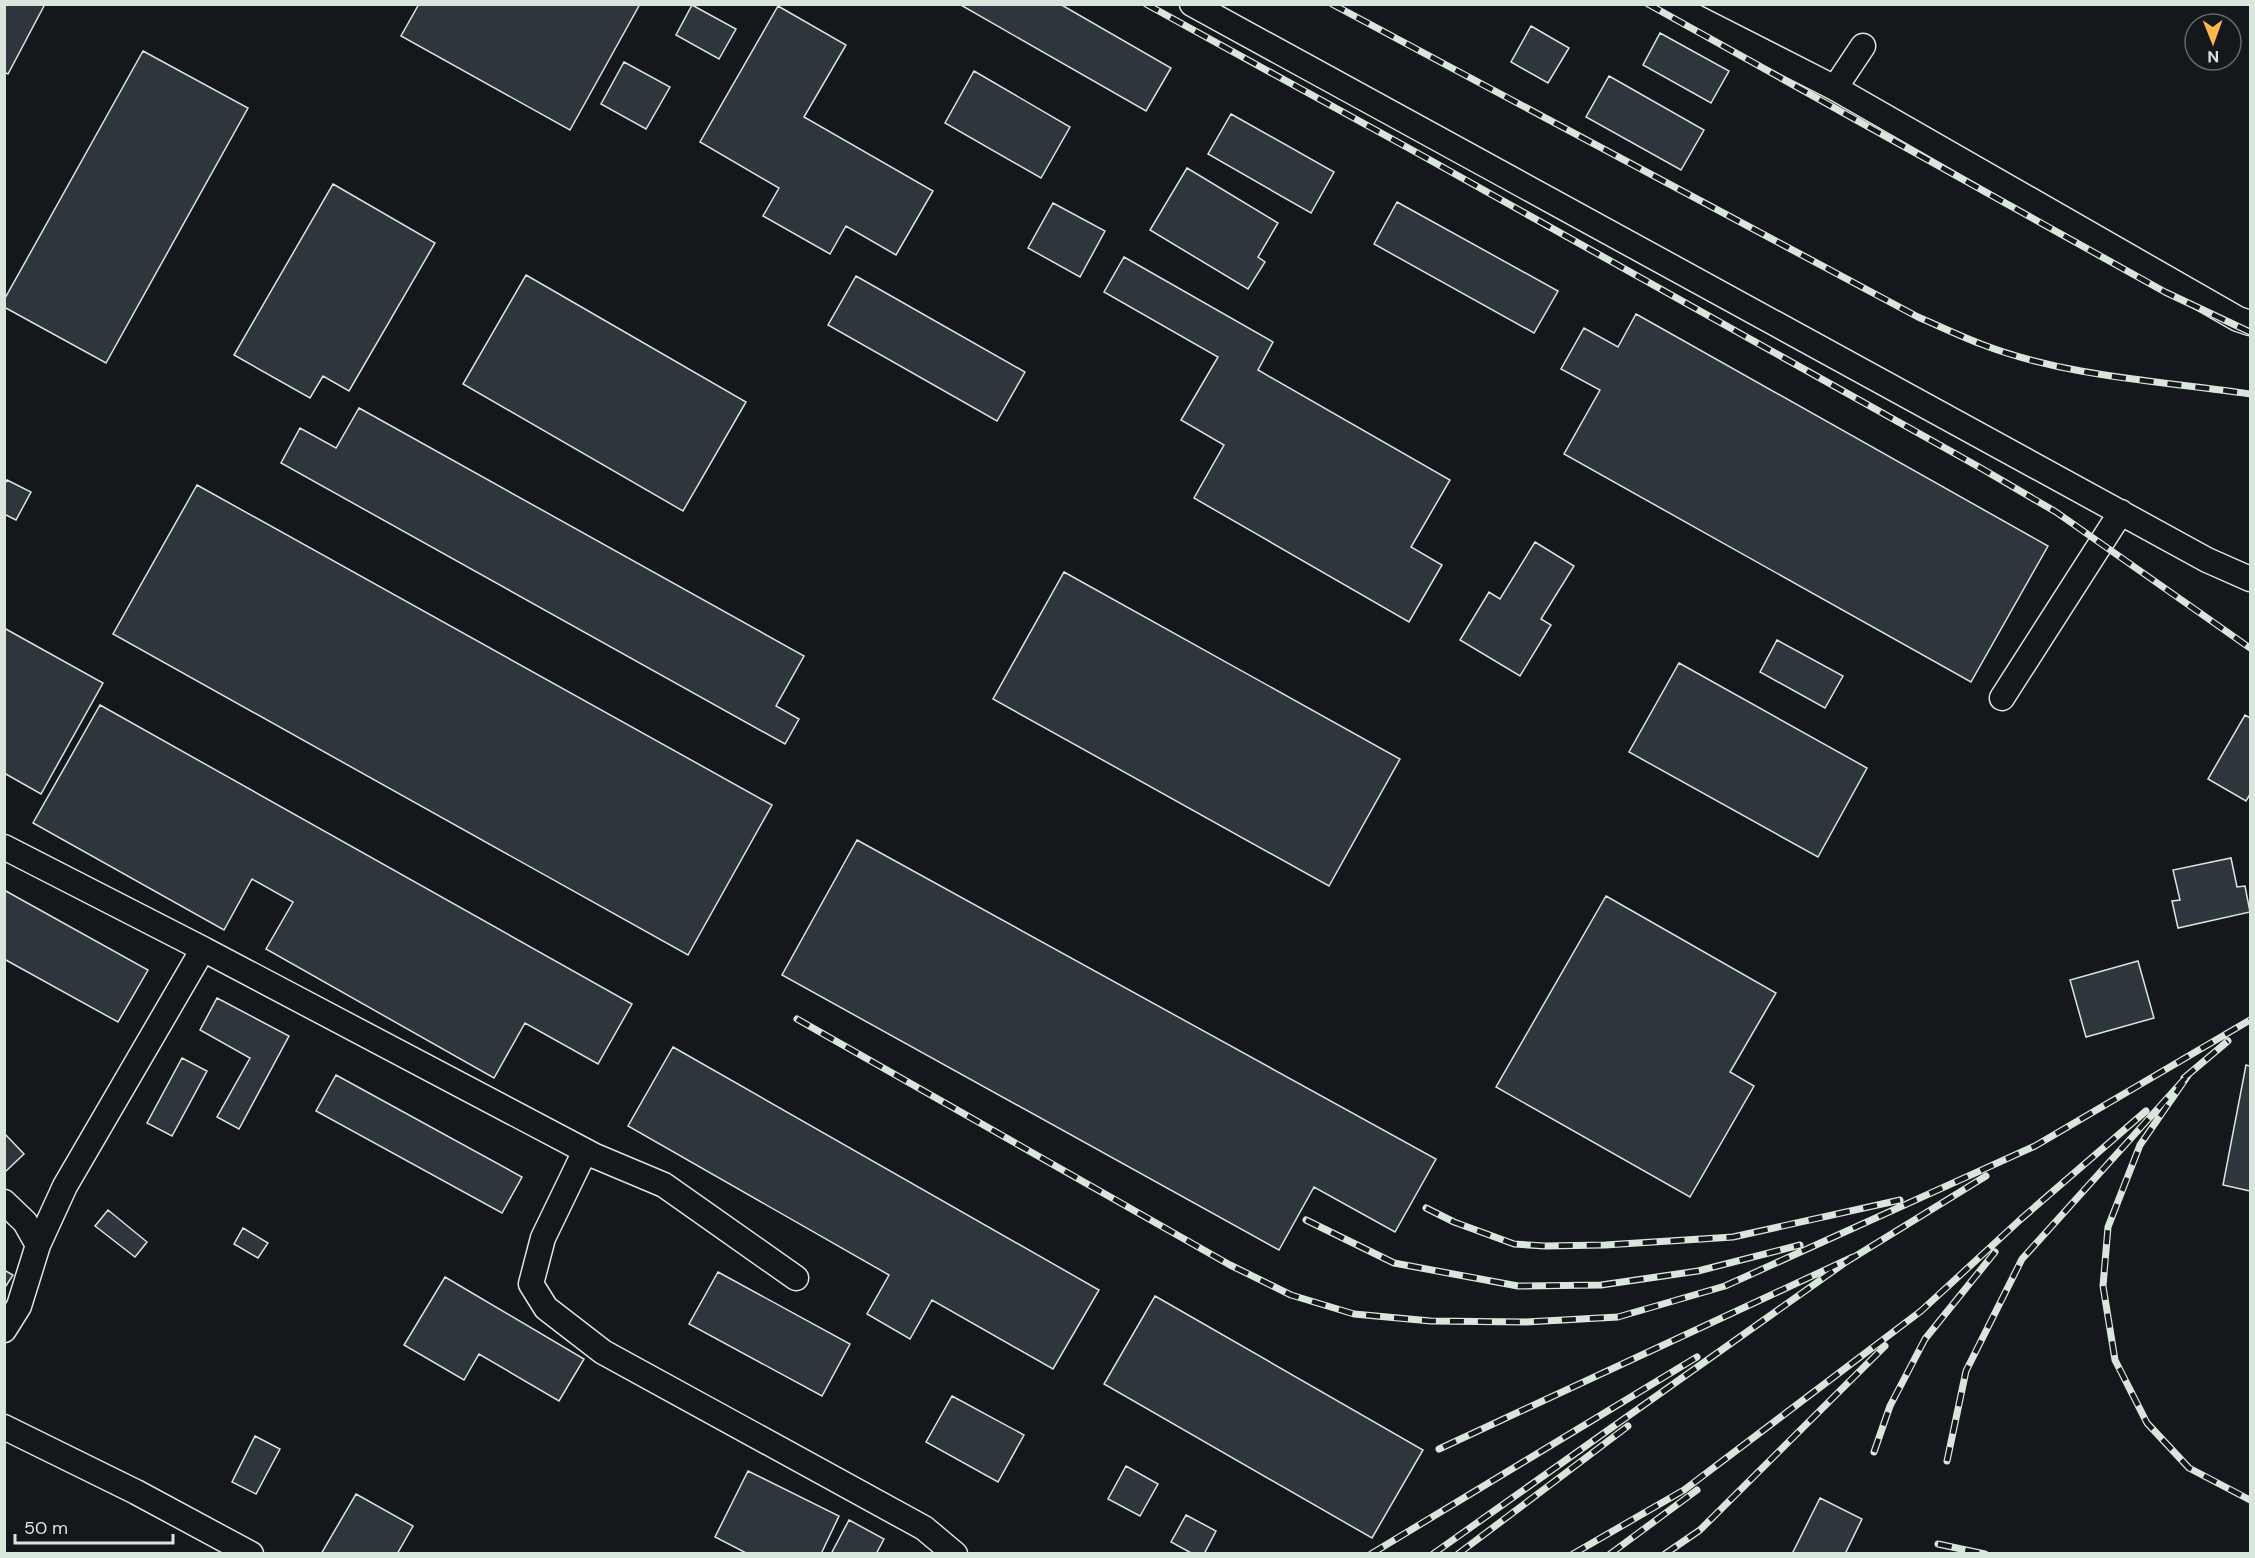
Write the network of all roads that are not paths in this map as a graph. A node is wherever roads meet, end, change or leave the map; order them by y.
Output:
1 (1191, 4) edge
2 (1670, 4) edge
3 (1863, 46) dead end
4 (1835, 88) junction
5 (2250, 323) edge
6 (2121, 512) junction
7 (2250, 579) edge
8 (2002, 698) dead end
9 (4, 847) edge
10 (203, 949) junction
11 (585, 1151) junction
12 (4, 1202) edge
13 (38, 1245) junction
14 (796, 1278) dead end
15 (4, 1330) edge
16 (4, 1427) edge
17 (251, 1554) edge
18 (955, 1554) edge

1 - 6 lane
2 - 4 lane
3 - 4 lane
4 - 5 lane
6 - 7 lane
6 - 8 lane
9 - 10 lane
10 - 11 lane
10 - 13 lane
11 - 14 lane
11 - 18 lane
12 - 13 lane
13 - 15 lane
16 - 17 lane

